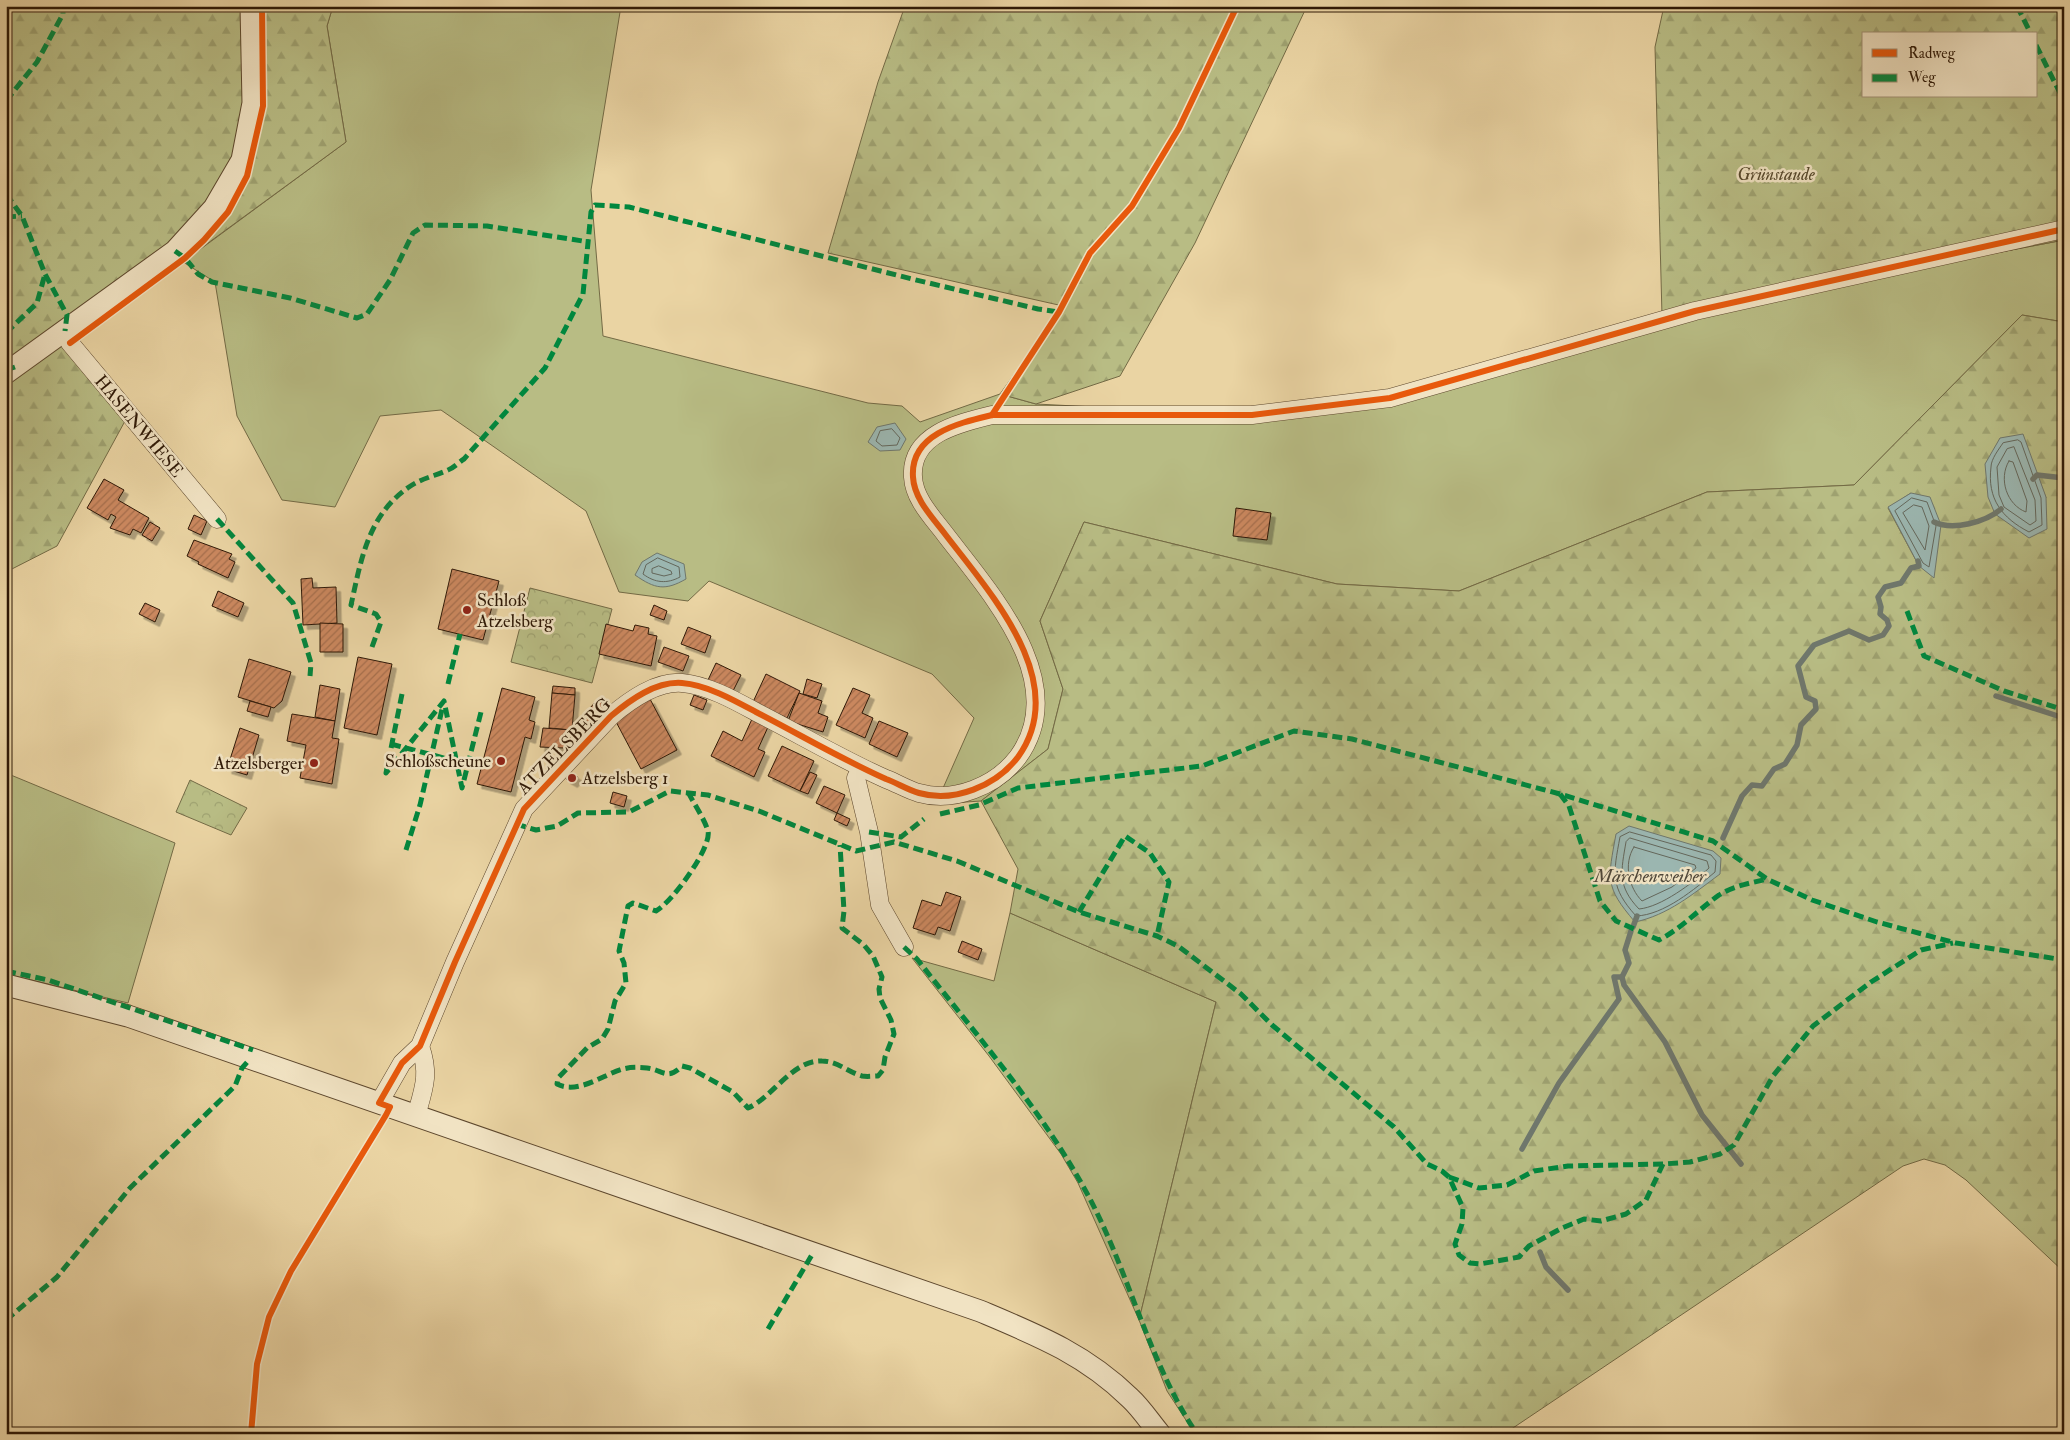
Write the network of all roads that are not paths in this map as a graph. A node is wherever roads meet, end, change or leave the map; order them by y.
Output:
1 (251, 6) edge
2 (2064, 229) edge
3 (65, 332) junction
4 (6, 373) edge
5 (217, 519) dead end
6 (861, 768) junction
7 (904, 947) dead end
8 (6, 985) edge
9 (420, 1046) junction
10 (379, 1103) junction
11 (416, 1116) junction
12 (1160, 1434) edge

1 - 3 street
2 - 6 street, ATZELSBERG
3 - 4 street
3 - 5 street, HASENWIESE
6 - 7 street
6 - 9 street, ATZELSBERG
8 - 10 street
9 - 10 street, ATZELSBERG
9 - 11 street
10 - 11 street
11 - 12 street

